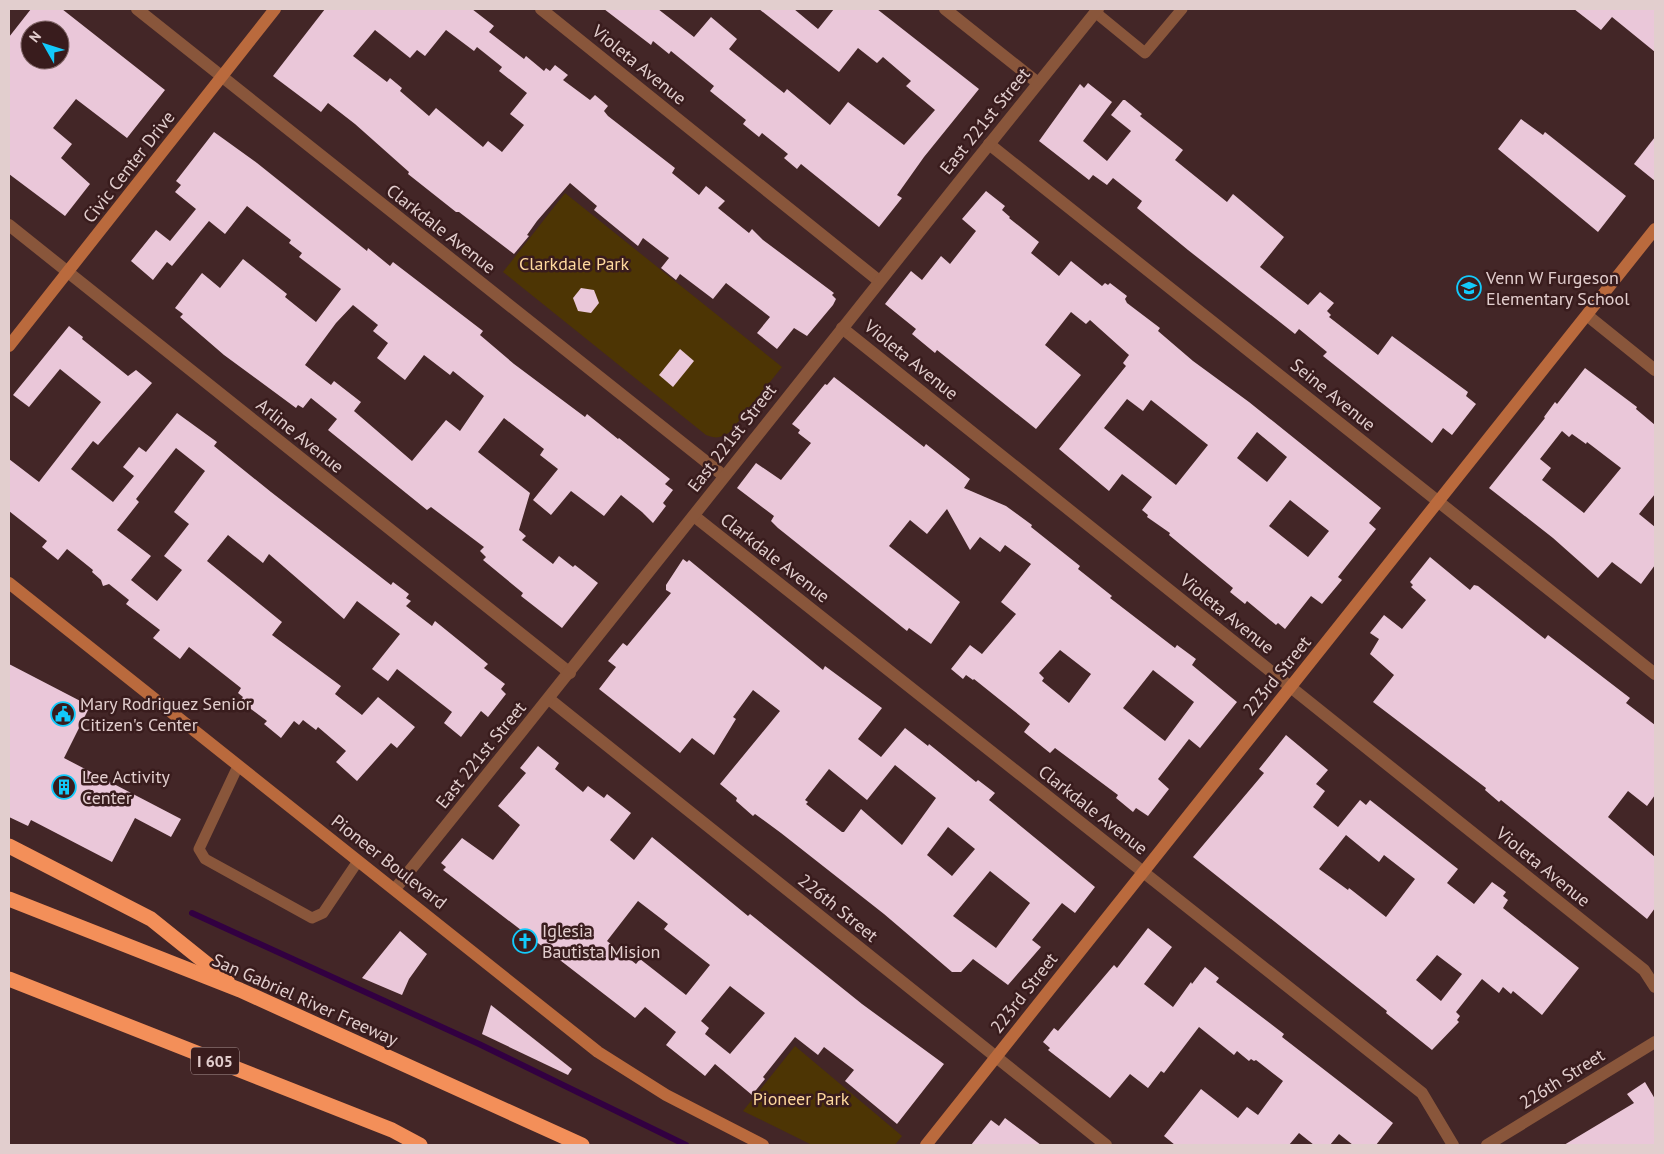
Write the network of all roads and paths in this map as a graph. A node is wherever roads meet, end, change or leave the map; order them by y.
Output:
1 (137, 9) edge
2 (275, 9) edge
3 (541, 9) edge
4 (945, 9) edge
5 (1182, 9) edge
6 (1096, 11) edge
7 (222, 78) junction
8 (1038, 83) junction
9 (989, 144) junction
10 (9, 226) edge
11 (1655, 228) edge
12 (67, 272) junction
13 (878, 280) junction
14 (1588, 316) junction
15 (842, 328) junction
16 (9, 346) edge
17 (1655, 370) edge
18 (724, 476) junction
19 (1439, 502) junction
20 (694, 516) junction
21 (9, 583) edge
22 (570, 673) junction
23 (1655, 674) edge
24 (1290, 687) junction
25 (549, 699) junction
26 (238, 766) junction
27 (9, 846) edge
28 (358, 861) junction
29 (1143, 872) junction
30 (395, 889) junction
31 (9, 899) edge
32 (9, 979) edge
33 (1655, 988) edge
34 (240, 990) junction
35 (1655, 1042) edge
36 (996, 1057) junction
37 (420, 1145) edge
38 (582, 1145) edge
39 (764, 1145) edge
40 (926, 1145) edge
41 (1106, 1145) edge
42 (1453, 1145) edge
43 (1487, 1145) edge

1 - 7 street, Clarkdale Avenue
2 - 7 street, Civic Center Drive
3 - 13 street, Violeta Avenue
4 - 8 street
5 - 6 lane
6 - 8 street, East 221st Street
7 - 12 street, Civic Center Drive
7 - 18 street, Clarkdale Avenue
8 - 9 street, East 221st Street
9 - 13 street, East 221st Street
9 - 19 street, Seine Avenue
10 - 12 street, Arline Avenue
11 - 14 street, 223rd Street
12 - 16 street, Civic Center Drive
12 - 22 street, Arline Avenue
13 - 15 street, East 221st Street
14 - 17 street
14 - 19 street, 223rd Street
15 - 18 street, East 221st Street
15 - 24 street, Violeta Avenue
18 - 20 street, East 221st Street
19 - 23 street, Seine Avenue
19 - 24 street, 223rd Street
20 - 22 street, East 221st Street
20 - 29 street, Clarkdale Avenue
21 - 26 street, Pioneer Boulevard
22 - 25 street, East 221st Street
24 - 29 street, 223rd Street
24 - 33 street, Violeta Avenue
25 - 30 street, East 221st Street
25 - 36 street, 226th Street
26 - 28 street, Pioneer Boulevard
26 - 28 lane
27 - 34 highway
28 - 30 street, Pioneer Boulevard
29 - 36 street, 223rd Street
29 - 42 street, Clarkdale Avenue
30 - 39 street, Pioneer Boulevard
31 - 34 highway, San Gabriel River Freeway
32 - 37 highway, I 605
34 - 38 highway, San Gabriel River Freeway
35 - 43 street, 226th Street
36 - 40 street, 223rd Street
36 - 41 street, 226th Street

